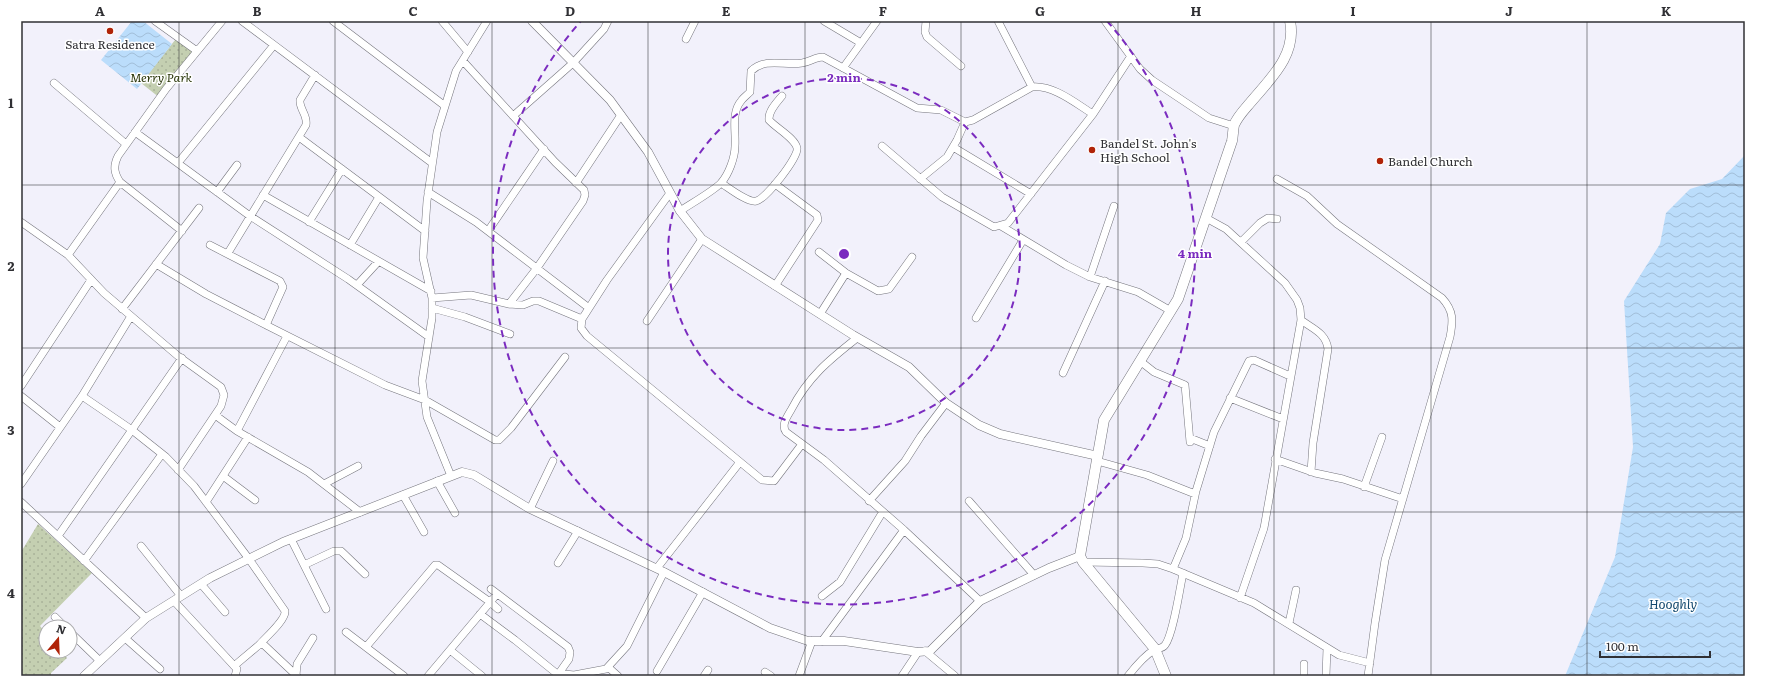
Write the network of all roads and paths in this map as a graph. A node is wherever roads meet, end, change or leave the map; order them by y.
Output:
1 (155, 21) edge
2 (222, 21) edge
3 (242, 21) edge
4 (333, 21) edge
5 (442, 21) edge
6 (487, 21) edge
7 (532, 21) edge
8 (608, 21) edge
9 (695, 21) edge
10 (824, 21) edge
11 (877, 21) edge
12 (926, 21) edge
13 (998, 21) edge
14 (1105, 21) edge
15 (1290, 21) edge
16 (686, 40) dead end
17 (861, 43) junction
18 (274, 44) junction
19 (197, 51) junction
20 (468, 52) junction
21 (1131, 56) junction
22 (463, 61) junction
23 (573, 63) junction
24 (961, 66) dead end
25 (843, 68) junction
26 (315, 75) junction
27 (54, 84) dead end
28 (1032, 87) junction
29 (782, 96) dead end
30 (445, 106) junction
31 (1093, 114) junction
32 (621, 115) junction
33 (513, 116) junction
34 (965, 122) junction
35 (1234, 126) junction
36 (135, 132) junction
37 (299, 137) junction
38 (126, 144) junction
39 (882, 146) dead end
40 (953, 147) junction
41 (544, 149) junction
42 (178, 163) junction
43 (432, 163) junction
44 (237, 165) dead end
45 (342, 169) junction
46 (920, 179) junction
47 (1277, 179) dead end
48 (120, 182) junction
49 (576, 183) junction
50 (721, 183) junction
51 (775, 184) junction
52 (217, 192) junction
53 (428, 192) junction
54 (670, 193) junction
55 (1031, 194) junction
56 (263, 196) junction
57 (379, 196) junction
58 (1114, 206) dead end
59 (199, 208) dead end
60 (680, 211) junction
61 (250, 216) junction
62 (1206, 218) junction
63 (1277, 219) dead end
64 (21, 222) edge
65 (309, 222) junction
66 (1001, 226) junction
67 (182, 231) junction
68 (425, 231) junction
69 (488, 231) junction
70 (702, 239) junction
71 (1023, 240) junction
72 (1241, 242) junction
73 (210, 245) dead end
74 (350, 245) junction
75 (819, 252) dead end
76 (228, 253) junction
77 (68, 254) junction
78 (912, 257) dead end
79 (378, 262) junction
80 (156, 264) junction
81 (536, 268) junction
82 (846, 273) junction
83 (1090, 276) junction
84 (91, 280) junction
85 (1105, 281) junction
86 (357, 285) junction
87 (776, 286) junction
88 (431, 295) junction
89 (509, 304) junction
90 (122, 308) junction
91 (432, 308) junction
92 (589, 308) junction
93 (1171, 311) junction
94 (820, 314) junction
95 (131, 316) junction
96 (976, 318) dead end
97 (582, 319) junction
98 (1300, 320) junction
99 (647, 321) dead end
100 (266, 326) junction
101 (510, 334) dead end
102 (287, 336) junction
103 (429, 337) junction
104 (857, 338) junction
105 (565, 357) dead end
106 (182, 358) junction
107 (1140, 361) junction
108 (1063, 373) dead end
109 (1290, 376) junction
110 (21, 386) edge
111 (21, 396) edge
112 (82, 396) junction
113 (1230, 398) junction
114 (425, 400) junction
115 (946, 403) junction
116 (215, 415) junction
117 (1283, 419) junction
118 (60, 427) junction
119 (132, 430) junction
120 (237, 431) junction
121 (248, 437) junction
122 (1382, 437) dead end
123 (802, 444) junction
124 (1210, 446) junction
125 (162, 454) junction
126 (1097, 459) junction
127 (1275, 459) junction
128 (553, 461) dead end
129 (740, 462) junction
130 (358, 466) dead end
131 (178, 470) junction
132 (1311, 472) junction
133 (223, 476) junction
134 (451, 476) junction
135 (438, 481) junction
136 (21, 484) edge
137 (324, 484) junction
138 (1364, 486) junction
139 (1195, 494) junction
140 (403, 495) junction
141 (1403, 499) junction
142 (255, 500) dead end
143 (869, 501) junction
144 (969, 501) dead end
145 (206, 502) junction
146 (22, 506) edge
147 (530, 509) junction
148 (360, 512) junction
149 (882, 512) junction
150 (455, 513) dead end
151 (904, 530) junction
152 (578, 531) junction
153 (424, 532) dead end
154 (58, 536) junction
155 (291, 539) junction
156 (141, 546) dead end
157 (249, 559) junction
158 (1081, 559) junction
159 (84, 561) junction
160 (558, 562) dead end
161 (304, 565) junction
162 (660, 570) junction
163 (1174, 570) junction
164 (1183, 573) junction
165 (365, 574) dead end
166 (1034, 575) junction
167 (201, 584) junction
168 (491, 589) dead end
169 (1296, 590) dead end
170 (703, 592) junction
171 (497, 594) junction
172 (822, 596) dead end
173 (1240, 598) junction
174 (177, 599) junction
175 (980, 601) junction
176 (490, 602) junction
177 (326, 609) dead end
178 (498, 609) dead end
179 (225, 612) dead end
180 (480, 614) junction
181 (146, 618) junction
182 (1289, 623) junction
183 (346, 632) dead end
184 (125, 638) junction
185 (313, 638) dead end
186 (78, 640) edge
187 (812, 641) junction
188 (822, 641) junction
189 (259, 644) junction
190 (366, 646) junction
191 (1327, 648) junction
192 (1155, 649) junction
193 (450, 650) junction
194 (921, 652) junction
195 (100, 661) junction
196 (1370, 663) junction
197 (1304, 664) dead end
198 (234, 666) junction
199 (608, 668) junction
200 (160, 669) dead end
201 (657, 670) dead end
202 (708, 670) dead end
203 (596, 674) edge
204 (558, 675) edge
205 (84, 676) edge
206 (235, 676) edge
207 (296, 676) edge
208 (404, 676) edge
209 (428, 676) edge
210 (482, 676) edge
211 (618, 676) edge
212 (704, 676) edge
213 (799, 676) edge
214 (902, 676) edge
215 (955, 676) edge
216 (1128, 676) edge
217 (1166, 676) edge
218 (1304, 676) edge
219 (1326, 676) edge
220 (1368, 676) edge

1 - 19 street
2 - 19 street
3 - 18 street
4 - 30 street
5 - 20 street
6 - 20 street
7 - 23 street
8 - 23 street
9 - 16 street
10 - 17 street
11 - 17 street
12 - 24 street
13 - 28 street
14 - 21 street
15 - 35 main road
17 - 25 street
18 - 26 street
18 - 42 street
19 - 36 street
20 - 22 street
21 - 31 street
21 - 35 street
22 - 30 street
22 - 33 street
23 - 32 street
23 - 33 street
25 - 34 street
25 - 50 street
26 - 37 street
26 - 43 street
27 - 38 street
28 - 31 street
28 - 34 street
29 - 51 street
30 - 43 street
31 - 55 street
32 - 49 street
32 - 54 street
33 - 41 street
34 - 40 street
35 - 62 main road
36 - 38 street
36 - 42 street
37 - 45 street
37 - 56 street
38 - 48 street
39 - 46 street
40 - 46 street
40 - 55 street
41 - 49 street
41 - 69 street
42 - 52 street
43 - 53 street
44 - 52 street
45 - 57 street
45 - 65 street
46 - 66 street
47 - 141 street
48 - 67 street
48 - 77 street
49 - 81 street
50 - 51 street
50 - 60 street
51 - 87 street
52 - 61 street
53 - 68 street
53 - 69 street
54 - 60 street
54 - 92 street
55 - 66 street
56 - 61 street
56 - 65 street
57 - 68 street
57 - 74 street
58 - 83 street
59 - 67 street
60 - 70 street
61 - 76 street
61 - 86 street
62 - 72 street
62 - 93 main road
63 - 72 street
64 - 77 street
65 - 74 street
66 - 71 street
67 - 80 street
68 - 88 street
69 - 81 street
70 - 87 street
70 - 99 street
71 - 83 street
71 - 96 street
72 - 98 street
73 - 76 street
74 - 79 street
75 - 82 street
76 - 100 street
77 - 84 street
78 - 82 street
79 - 86 street
79 - 88 street
80 - 90 street
80 - 100 street
81 - 89 street
81 - 92 street
82 - 94 street
83 - 85 street
84 - 90 street
84 - 110 street
85 - 93 street
85 - 108 street
86 - 103 street
87 - 94 street
88 - 89 street
88 - 91 street
89 - 97 street
90 - 95 street
91 - 101 street
91 - 103 street
92 - 97 street
93 - 107 main road
94 - 104 street
95 - 106 street
95 - 112 street
97 - 129 street
98 - 109 street
98 - 132 street
100 - 102 street
102 - 114 street
102 - 120 street
103 - 114 street
104 - 115 street
104 - 123 street
105 - 114 street
106 - 116 street
106 - 119 street
107 - 124 street
107 - 126 main road
109 - 113 street
109 - 117 street
111 - 118 street
112 - 118 street
112 - 119 street
113 - 117 street
113 - 124 street
114 - 134 street
115 - 126 street
115 - 143 street
116 - 120 street
116 - 131 street
117 - 127 street
118 - 136 street
119 - 125 street
119 - 154 street
120 - 121 street
121 - 133 street
121 - 137 street
122 - 138 street
123 - 129 street
123 - 143 street
124 - 139 street
125 - 131 street
125 - 159 street
126 - 139 street
126 - 158 main road
127 - 132 street
127 - 173 street
128 - 147 street
129 - 162 street
130 - 137 street
131 - 145 street
132 - 138 street
133 - 142 street
133 - 145 street
134 - 135 street
134 - 147 street
135 - 140 street
135 - 150 street
137 - 148 street
138 - 141 street
139 - 163 street
140 - 148 street
140 - 153 street
141 - 196 street
143 - 149 street
144 - 166 street
145 - 157 street
146 - 154 street
147 - 152 street
148 - 155 street
149 - 151 street
149 - 172 street
151 - 175 street
151 - 188 street
152 - 160 street
152 - 162 street
154 - 159 street
155 - 157 street
155 - 161 street
156 - 174 street
157 - 167 street
157 - 189 street
158 - 163 street
158 - 166 street
158 - 192 main road
159 - 181 street
161 - 165 street
161 - 177 street
162 - 170 street
162 - 199 street
163 - 164 street
164 - 173 street
164 - 192 street
166 - 175 street
167 - 174 street
167 - 179 street
168 - 171 street
169 - 182 street
170 - 187 street
170 - 201 street
171 - 176 street
171 - 204 street
173 - 182 street
174 - 181 street
174 - 198 street
175 - 194 street
176 - 178 street
176 - 180 street
176 - 190 street
180 - 193 street
180 - 204 street
181 - 184 street
182 - 191 street
183 - 190 street
184 - 195 street
184 - 200 street
185 - 207 street
186 - 195 street
187 - 188 street
187 - 213 street
188 - 194 street
189 - 198 street
189 - 207 street
190 - 208 street
191 - 196 street
191 - 219 street
192 - 216 street
192 - 217 main road
193 - 209 street
193 - 210 street
194 - 214 street
194 - 215 street
195 - 205 street
196 - 220 street
197 - 218 street
198 - 206 street
199 - 203 street
199 - 211 street
202 - 212 street
203 - 204 street

